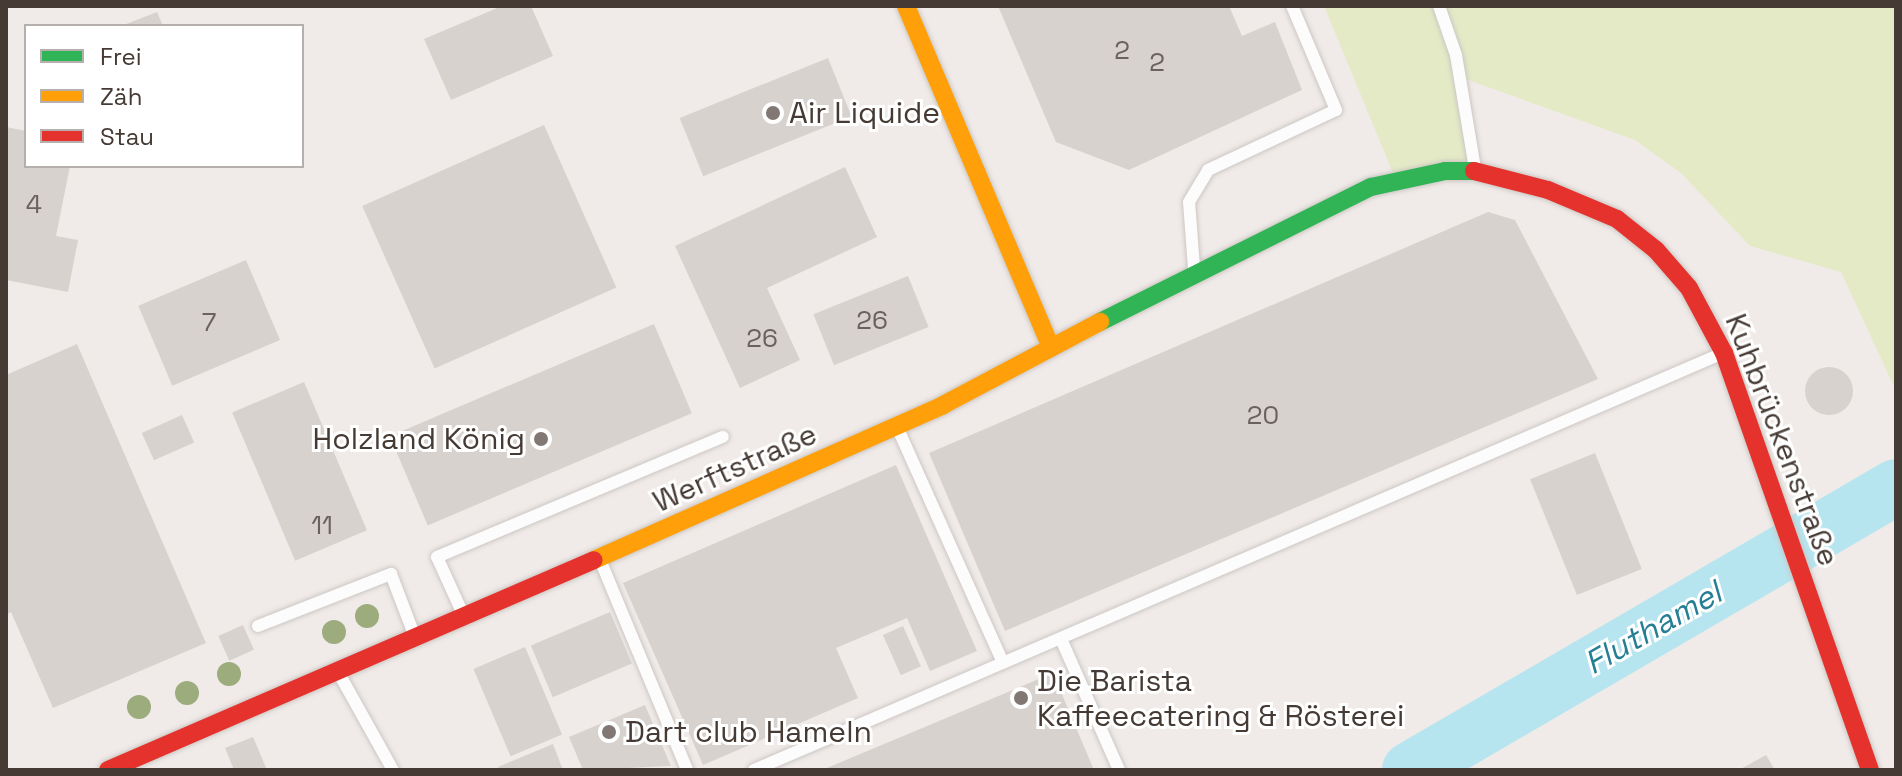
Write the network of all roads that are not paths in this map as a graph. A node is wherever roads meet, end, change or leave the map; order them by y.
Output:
1 (906, 6) edge
2 (1292, 6) edge
3 (1439, 6) edge
4 (1475, 171) junction
5 (1371, 187) joint
6 (1194, 272) junction
7 (1051, 347) junction
8 (1724, 353) junction
9 (897, 426) junction
10 (723, 437) dead end
11 (600, 558) junction
12 (463, 615) junction
13 (258, 626) dead end
14 (414, 635) junction
15 (1061, 639) junction
16 (1003, 663) junction
17 (335, 668) junction
18 (108, 770) edge
19 (393, 770) edge
20 (687, 770) edge
21 (754, 770) edge
22 (1119, 770) edge
23 (1870, 770) edge

1 - 7 street
2 - 6 lane
3 - 4 lane
4 - 5 street, Kuhbrückenstraße
4 - 8 street, Kuhbrückenstraße
5 - 6 street, Werftstraße
6 - 7 street, Werftstraße
7 - 9 street, Werftstraße
8 - 15 lane
8 - 23 street, Kuhbrückenstraße
9 - 11 street, Werftstraße
9 - 16 lane
10 - 12 lane
11 - 12 street, Werftstraße
11 - 20 lane
12 - 14 street, Werftstraße
13 - 14 lane
14 - 17 street, Werftstraße
15 - 16 lane
15 - 22 lane
16 - 21 lane
17 - 18 street, Werftstraße
17 - 19 lane

